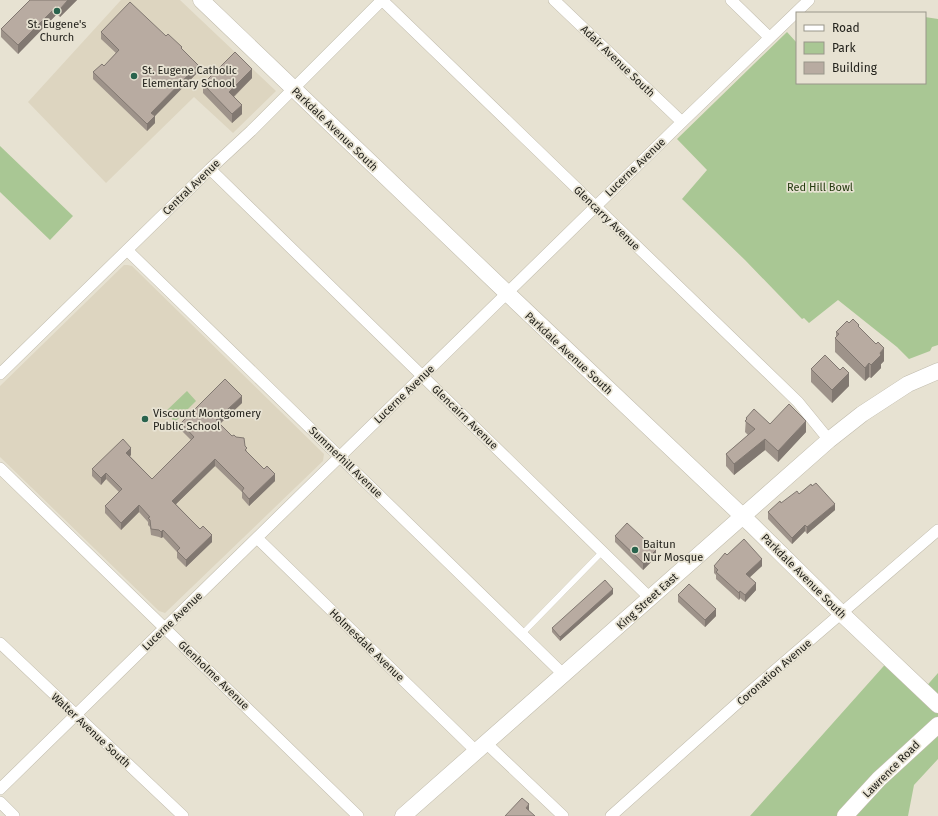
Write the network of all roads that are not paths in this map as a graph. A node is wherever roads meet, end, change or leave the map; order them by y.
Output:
1 (201, 0) edge
2 (382, 0) edge
3 (554, 0) edge
4 (731, 0) edge
5 (809, 0) edge
6 (796, 12) edge
7 (796, 12) edge
8 (769, 37) junction
9 (293, 89) junction
10 (682, 122) junction
11 (210, 169) junction
12 (596, 206) junction
13 (127, 250) junction
14 (507, 293) junction
15 (938, 371) edge
16 (0, 374) edge
17 (422, 376) junction
18 (829, 440) junction
19 (340, 456) junction
20 (0, 468) edge
21 (742, 516) junction
22 (938, 530) edge
23 (257, 538) junction
24 (603, 551) junction
25 (650, 598) junction
26 (842, 614) junction
27 (165, 627) junction
28 (522, 634) junction
29 (0, 643) edge
30 (564, 675) junction
31 (932, 700) edge
32 (75, 714) junction
33 (938, 724) edge
34 (481, 747) junction
35 (0, 789) edge
36 (0, 802) edge
37 (14, 816) edge
38 (183, 816) edge
39 (358, 816) edge
40 (403, 816) edge
41 (563, 816) edge
42 (611, 816) edge
43 (845, 816) edge

1 - 9 main road, Parkdale Avenue South
2 - 9 street, Central Avenue
2 - 12 street, Glencarry Avenue
3 - 10 street, Adair Avenue South
4 - 8 street
5 - 6 street, Lucerne Avenue
7 - 8 street, Lucerne Avenue
8 - 10 street, Lucerne Avenue
9 - 11 street, Central Avenue
9 - 14 main road, Parkdale Avenue South
10 - 12 street, Lucerne Avenue
11 - 13 street, Central Avenue
11 - 17 street, Glencairn Avenue
12 - 14 street, Lucerne Avenue
12 - 18 street, Glencarry Avenue
13 - 16 street, Central Avenue
13 - 19 street, Summerhill Avenue
14 - 17 street, Lucerne Avenue
14 - 21 main road, Parkdale Avenue South
15 - 18 main road, King Street East
17 - 19 street, Lucerne Avenue
17 - 24 street, Glencairn Avenue
18 - 21 main road, King Street East
19 - 23 street, Lucerne Avenue
19 - 28 street, Summerhill Avenue
20 - 27 street, Glenholme Avenue
21 - 25 main road, King Street East
21 - 26 main road, Parkdale Avenue South
22 - 26 street, Coronation Avenue
23 - 27 street, Lucerne Avenue
23 - 34 street, Holmesdale Avenue
24 - 25 street, Glencairn Avenue
24 - 28 lane
25 - 30 main road, King Street East
26 - 31 main road, Parkdale Avenue South
26 - 42 street, Coronation Avenue
27 - 32 street, Lucerne Avenue
27 - 39 street, Glenholme Avenue
28 - 30 street, Summerhill Avenue
29 - 32 street, Walter Avenue South
30 - 34 main road, King Street East
32 - 35 street, Lucerne Avenue
32 - 38 street, Walter Avenue South
33 - 43 main road, Lawrence Road
34 - 40 main road, King Street East
34 - 41 street, Holmesdale Avenue
36 - 37 street

